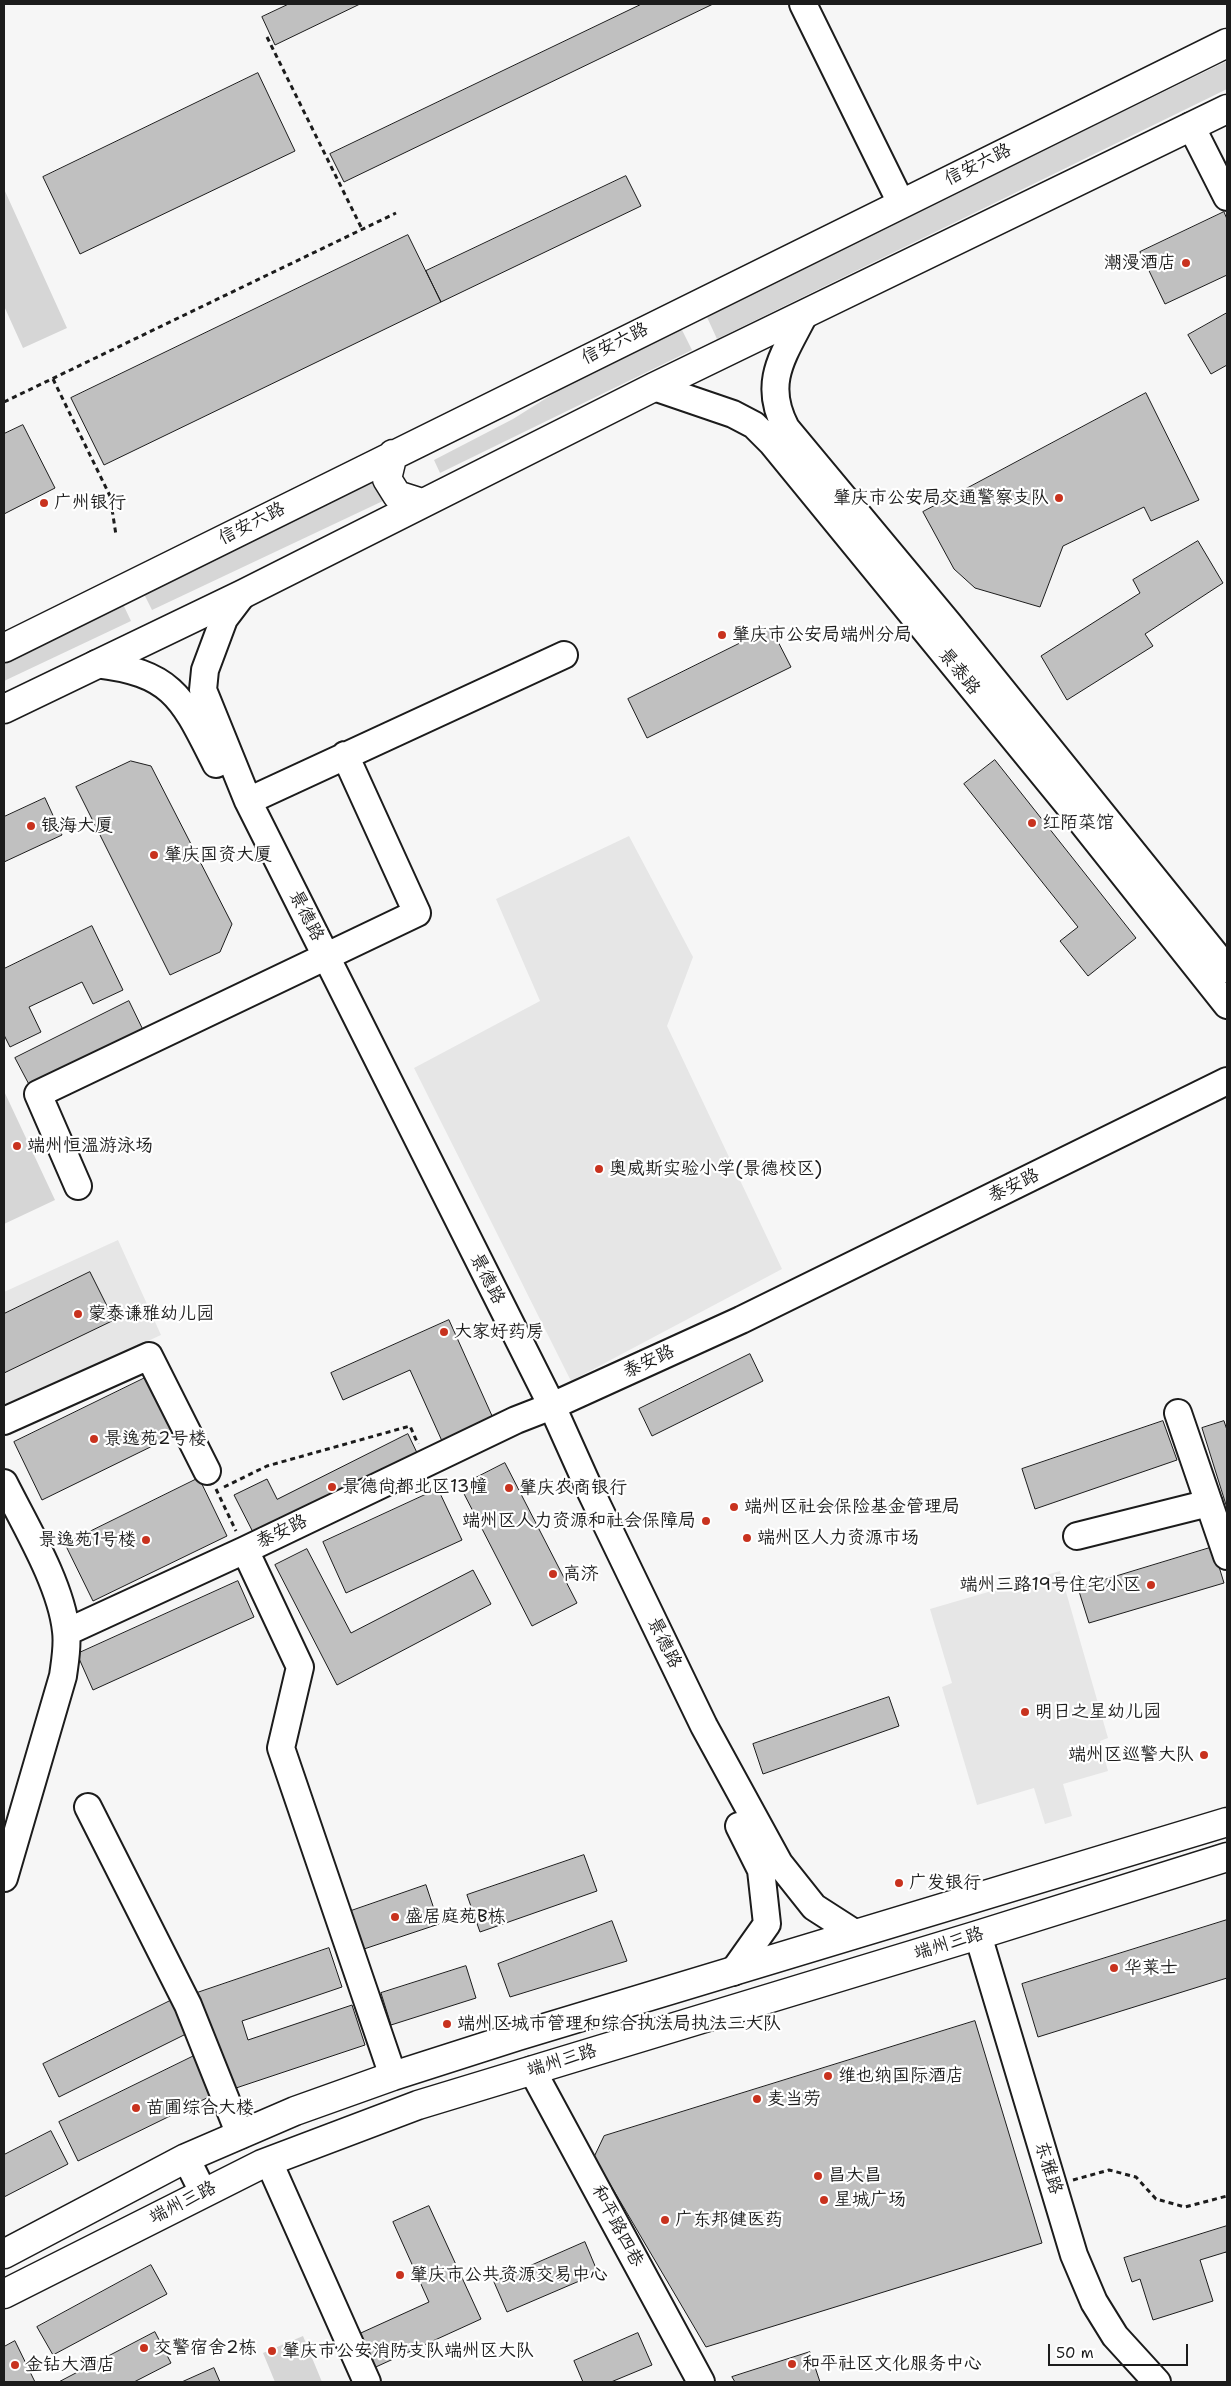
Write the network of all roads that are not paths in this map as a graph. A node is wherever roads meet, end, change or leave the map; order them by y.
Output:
1 (803, 4) edge
2 (1227, 43) edge
3 (1227, 109) edge
4 (1191, 126) junction
5 (1227, 197) edge
6 (901, 203) junction
7 (804, 315) junction
8 (654, 387) junction
9 (393, 454) junction
10 (422, 503) junction
11 (243, 594) junction
12 (4, 648) edge
13 (564, 654) dead end
14 (96, 664) junction
15 (4, 708) edge
16 (345, 755) junction
17 (248, 801) junction
18 (319, 958) junction
19 (1227, 969) edge
20 (1227, 1005) edge
21 (1227, 1081) edge
22 (78, 1186) dead end
23 (546, 1409) junction
24 (1178, 1413) dead end
25 (4, 1421) edge
26 (212, 1481) road end
27 (4, 1483) edge
28 (1209, 1503) junction
29 (1077, 1536) dead end
30 (245, 1550) junction
31 (1227, 1556) edge
32 (67, 1632) junction
33 (88, 1807) dead end
34 (1227, 1822) edge
35 (1227, 1857) edge
36 (4, 1878) edge
37 (856, 1934) junction
38 (978, 1935) junction
39 (733, 1972) junction
40 (532, 2070) junction
41 (393, 2076) junction
42 (240, 2135) junction
43 (186, 2158) junction
44 (269, 2162) junction
45 (203, 2192) junction
46 (4, 2254) edge
47 (4, 2294) edge
48 (367, 2382) edge
49 (701, 2382) edge
50 (1157, 2382) edge

1 - 6 street
2 - 6 main road, 信安六路
3 - 4 main road
4 - 5 street
4 - 7 main road
6 - 9 main road, 信安六路
7 - 8 main road
7 - 19 street
8 - 10 main road
8 - 20 street, 景泰路
9 - 10 main road
9 - 12 main road, 信安六路
10 - 11 main road
11 - 14 main road
11 - 17 street, 景德路
13 - 16 street
14 - 15 main road
14 - 18 street, 景德路
16 - 17 street
16 - 18 street
17 - 18 street, 景德路
18 - 22 street
18 - 23 street, 景德路
21 - 23 street, 泰安路
23 - 30 street, 泰安路
23 - 37 street, 景德路
23 - 39 street, 景德路
24 - 28 street
25 - 26 street
27 - 32 street
28 - 29 street
28 - 31 street
30 - 32 street, 泰安路
30 - 41 street
32 - 36 street
33 - 42 street
34 - 37 main road, 端州三路
35 - 38 main road, 端州三路
37 - 39 main road, 端州三路
38 - 40 main road, 端州三路
38 - 50 street, 东雅路
39 - 41 main road, 端州三路
40 - 44 main road, 端州三路
40 - 49 street, 和平路四巷
41 - 42 main road, 端州三路
42 - 43 main road, 端州三路
43 - 45 street
43 - 46 main road, 端州三路
44 - 45 main road, 端州三路
44 - 48 street
45 - 47 main road, 端州三路

